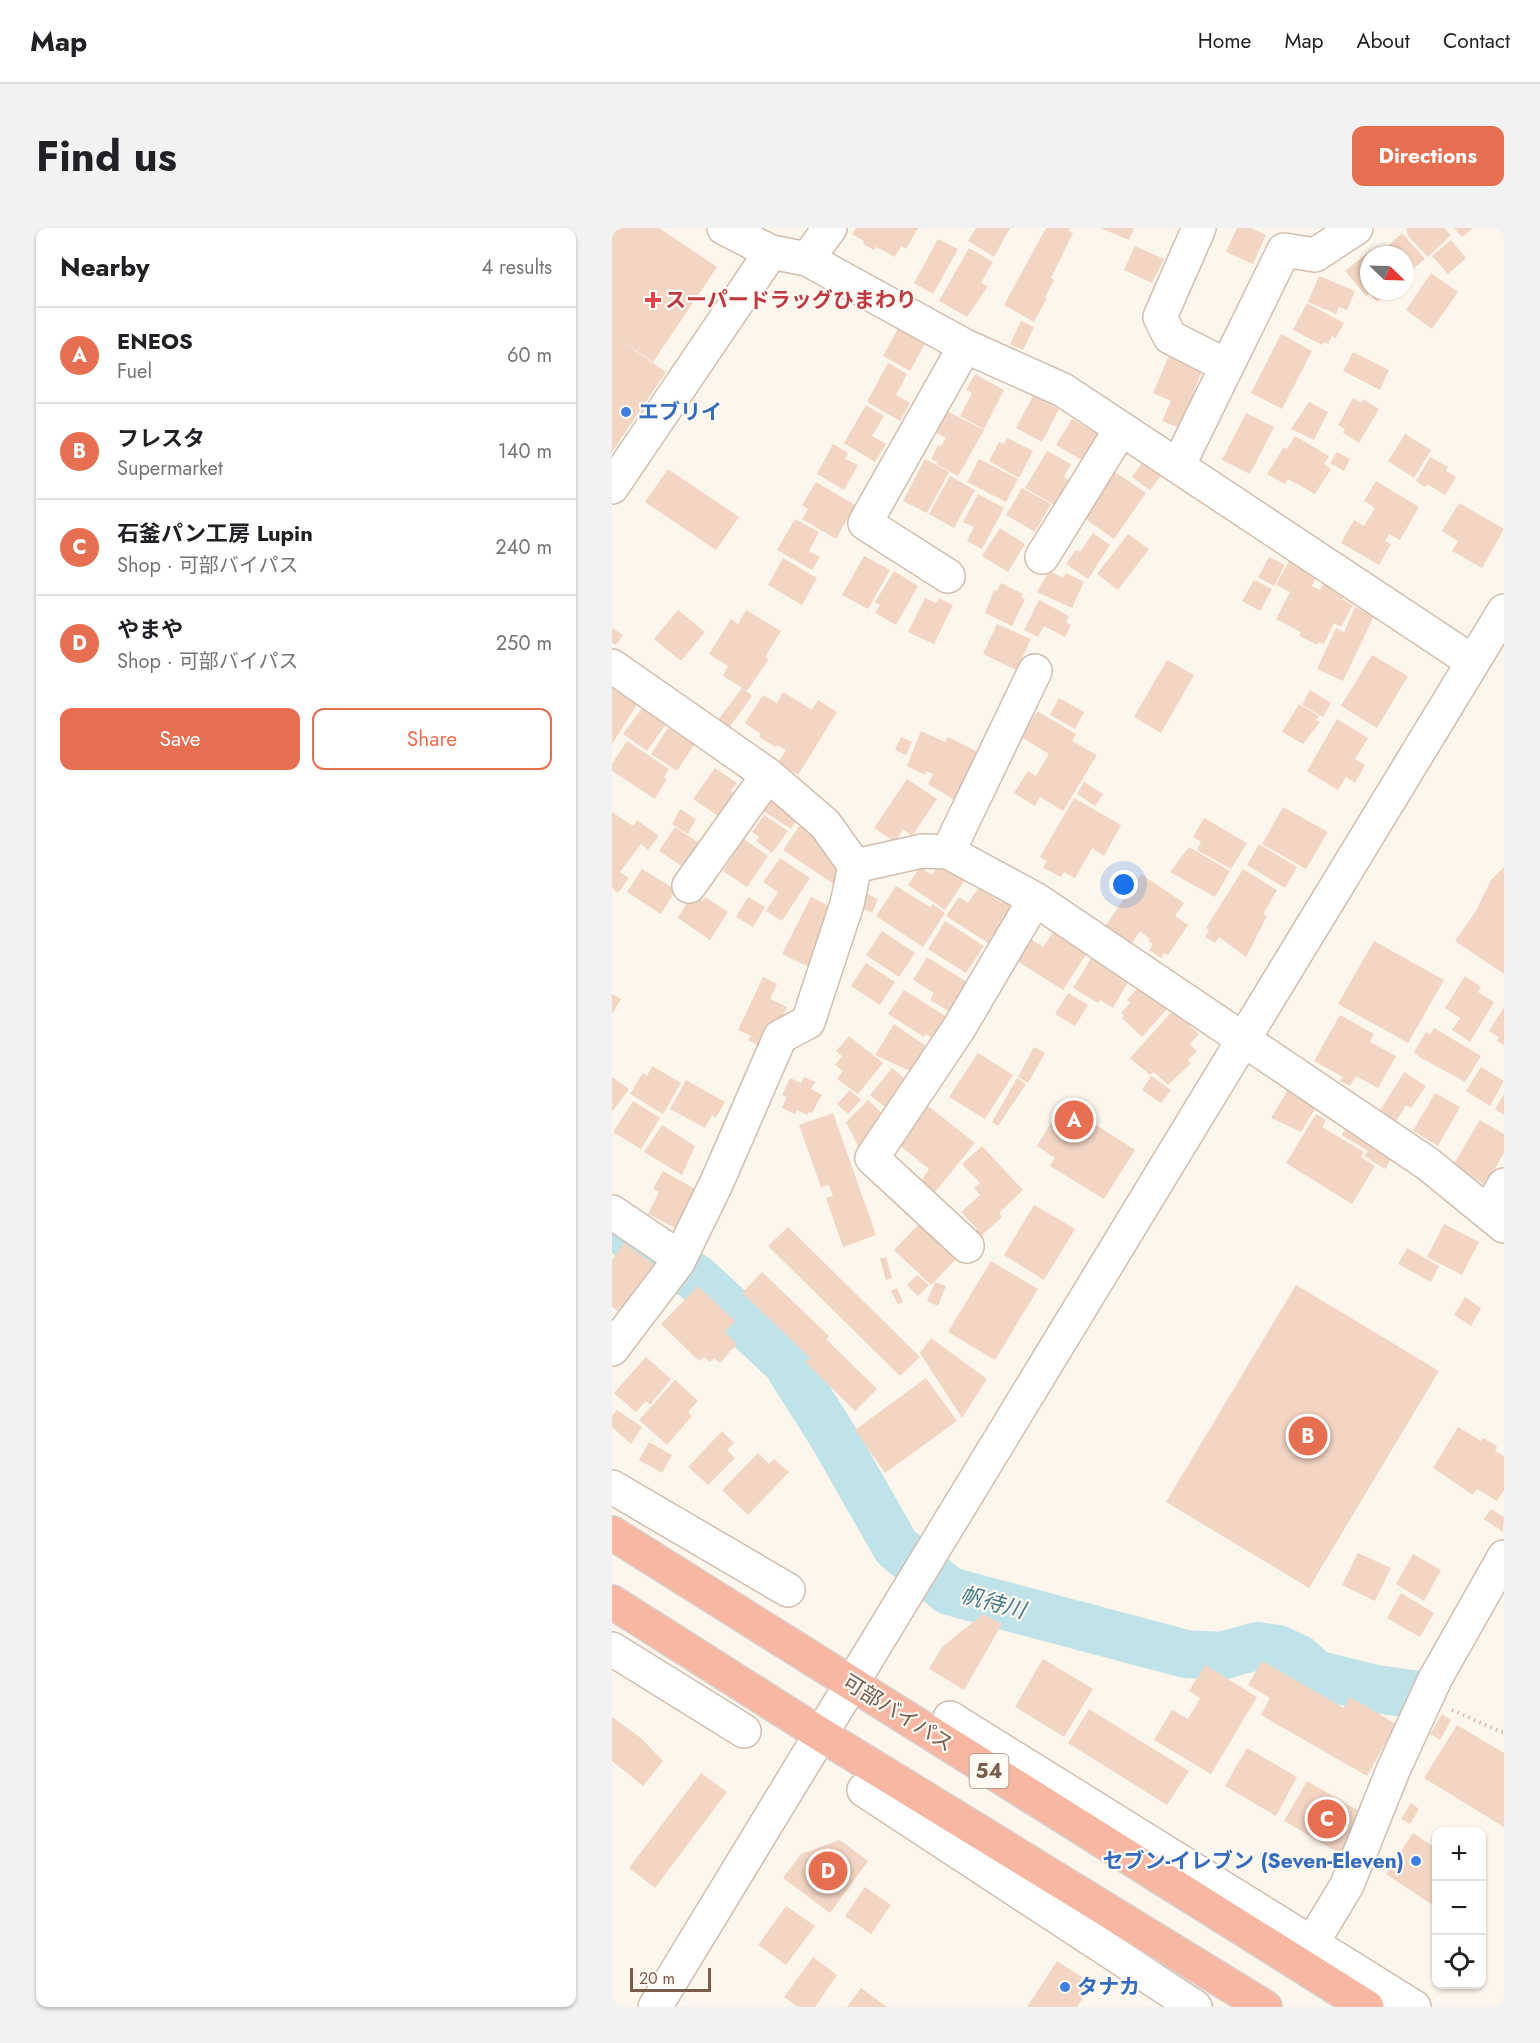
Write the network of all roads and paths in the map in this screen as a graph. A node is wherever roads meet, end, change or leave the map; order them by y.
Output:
1 (724, 228) edge
2 (830, 228) edge
3 (1199, 228) edge
4 (1356, 228) edge
5 (771, 252) junction
6 (807, 259) junction
7 (964, 346) junction
8 (1227, 366) junction
9 (1121, 429) junction
10 (1178, 466) junction
11 (612, 488) edge
12 (1042, 557) dead end
13 (948, 576) dead end
14 (1500, 627) edge
15 (1473, 662) junction
16 (612, 666) edge
17 (1035, 671) dead end
18 (768, 775) junction
19 (948, 852) junction
20 (855, 866) junction
21 (689, 886) dead end
22 (1035, 899) junction
23 (1245, 1040) junction
24 (1504, 1185) edge
25 (612, 1212) edge
26 (1496, 1220) edge
27 (967, 1246) dead end
28 (680, 1258) junction
29 (612, 1349) edge
30 (612, 1487) edge
31 (612, 1533) edge
32 (700, 1539) junction
33 (649, 1556) junction
34 (1504, 1557) edge
35 (788, 1590) dead end
36 (620, 1615) edge
37 (612, 1648) edge
38 (851, 1684) junction
39 (1427, 1698) junction
40 (950, 1718) dead end
41 (744, 1731) dead end
42 (1504, 1733) edge
43 (820, 1734) junction
44 (864, 1790) dead end
45 (1082, 1800) junction
46 (1045, 1806) junction
47 (1030, 1863) junction
48 (1036, 1900) junction
49 (1312, 1943) junction
50 (1341, 1976) junction
51 (655, 2007) edge
52 (1195, 2007) edge
53 (1265, 2007) edge
54 (1367, 2007) edge
55 (1414, 2007) edge

1 - 5 street
2 - 6 street
3 - 8 street
4 - 8 street
5 - 6 street
5 - 11 street
6 - 7 street
7 - 9 street
7 - 13 street
8 - 10 street
9 - 10 street
9 - 12 street
10 - 15 street
14 - 15 street
15 - 23 street
16 - 18 street
17 - 19 street
18 - 20 street
18 - 21 street
19 - 20 street
19 - 22 street
20 - 28 street
22 - 23 street
22 - 27 street
23 - 26 street
23 - 38 street
24 - 26 street
25 - 28 street
28 - 29 street
30 - 32 street
31 - 33 highway, 可部バイパス / 54
32 - 33 street
32 - 35 street
33 - 38 highway, 可部バイパス / 54
34 - 39 street
36 - 43 highway
37 - 41 street
38 - 43 street
38 - 46 highway, 可部バイパス / 54
39 - 42 path
39 - 49 street
40 - 45 street
43 - 47 highway
43 - 51 street
44 - 48 street
45 - 46 street
45 - 49 street
46 - 50 highway, 可部バイパス / 54
47 - 48 street
47 - 53 highway
48 - 52 street
49 - 50 street
50 - 54 highway, 可部バイパス / 54
50 - 55 street

